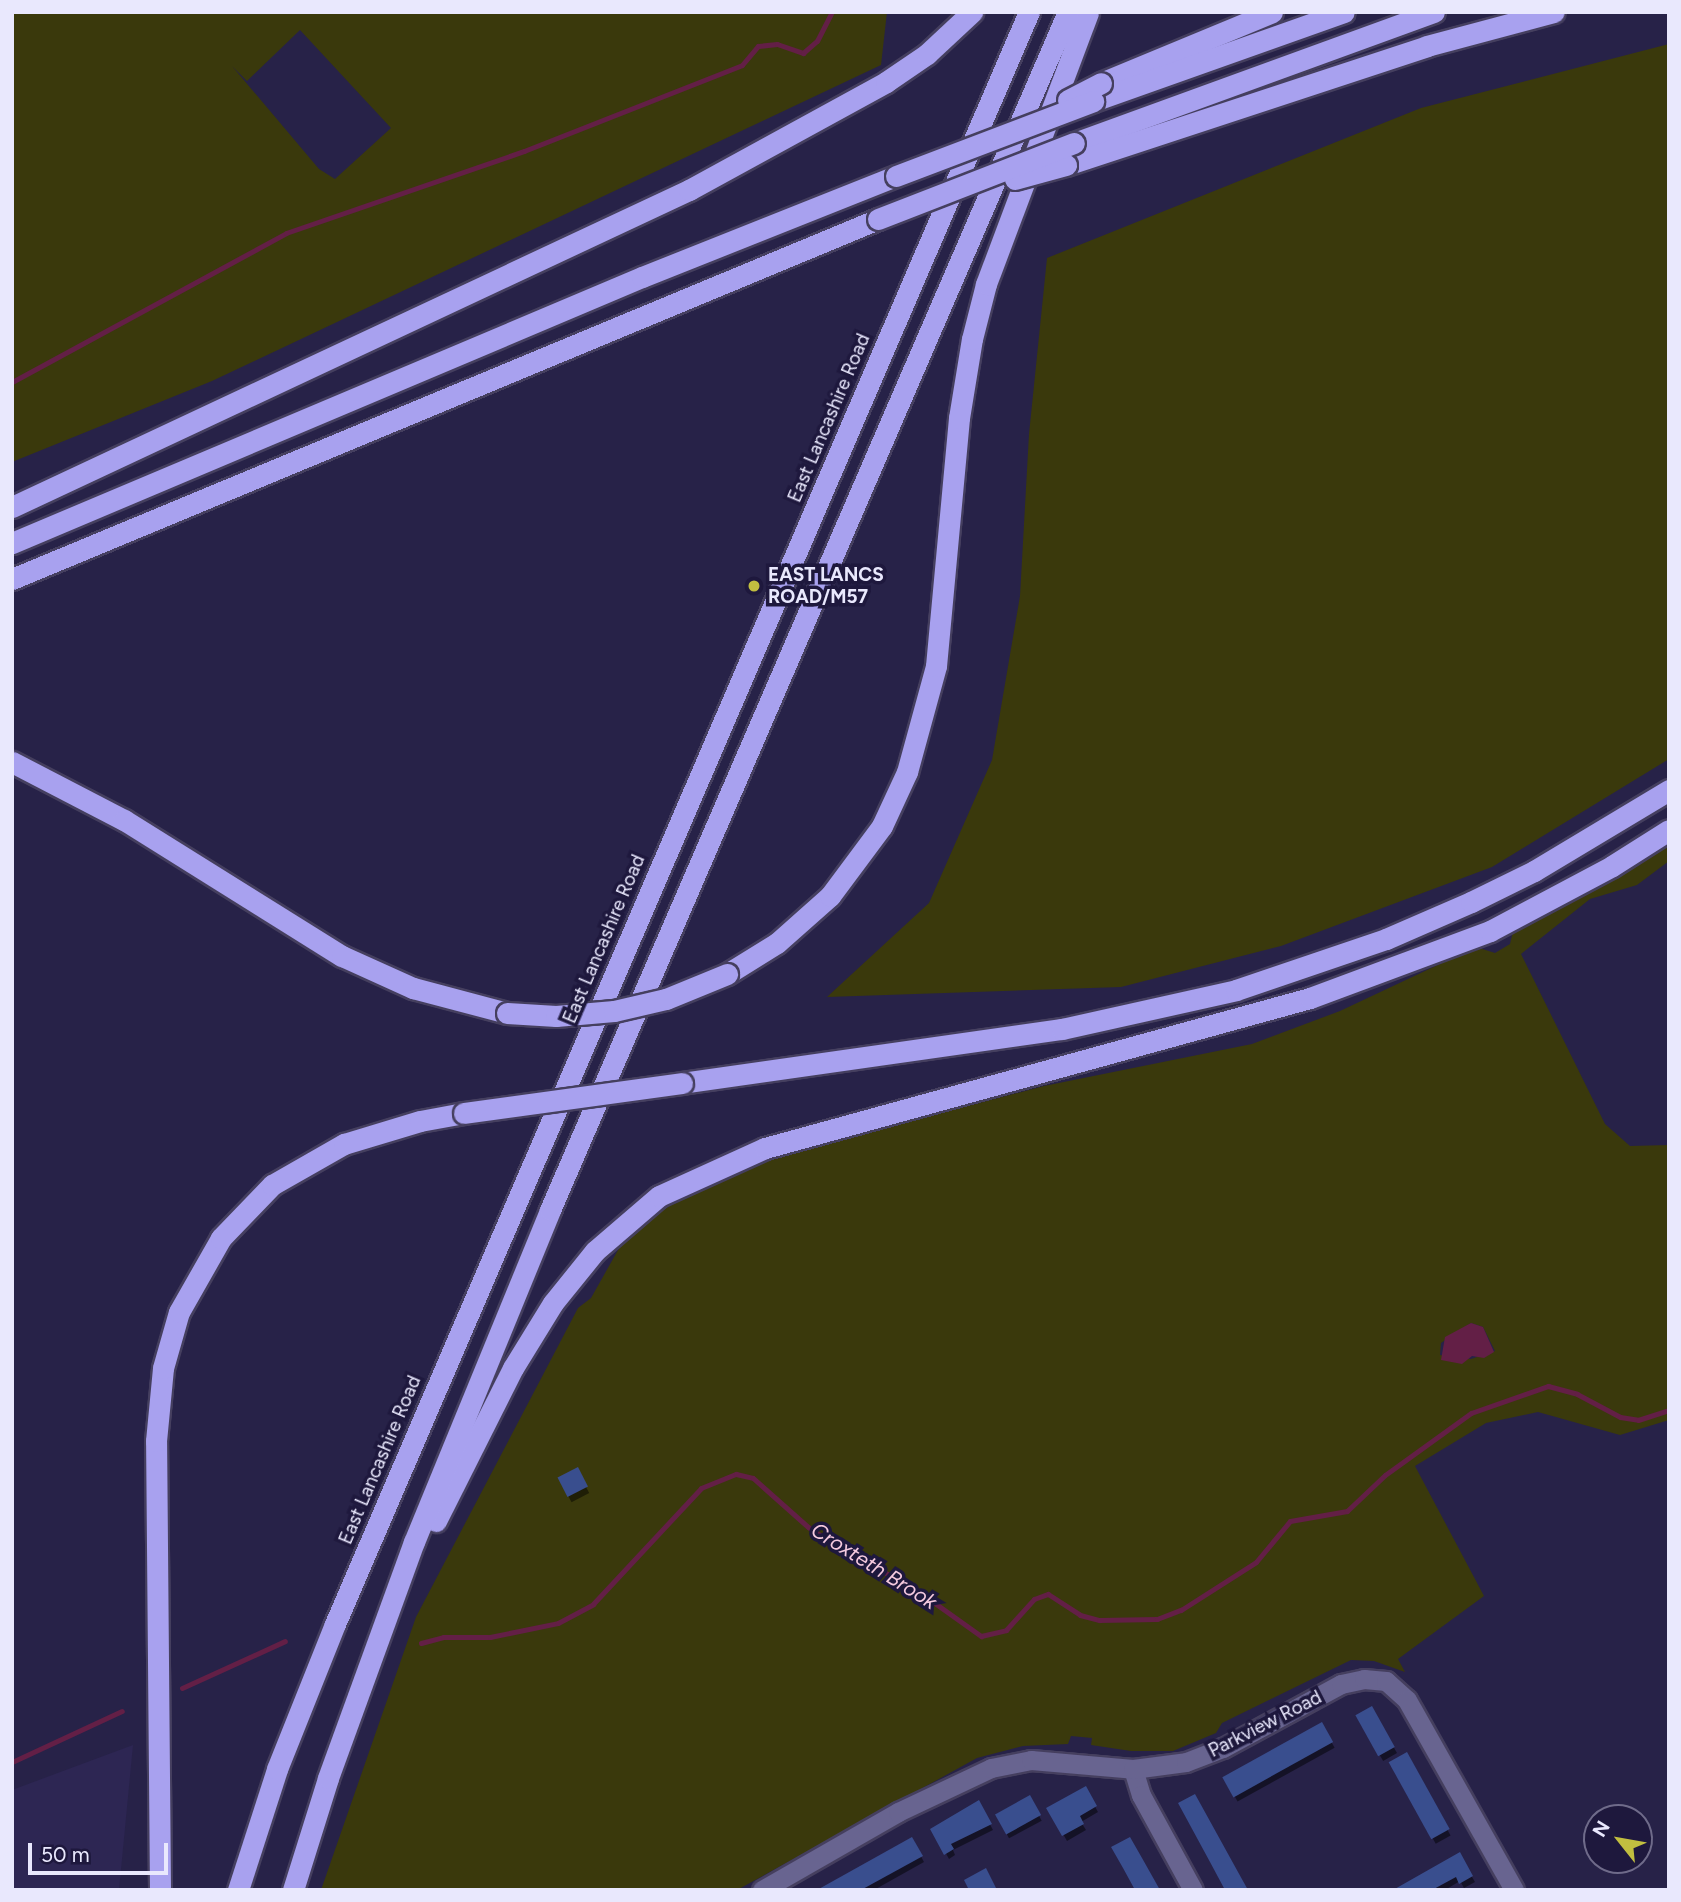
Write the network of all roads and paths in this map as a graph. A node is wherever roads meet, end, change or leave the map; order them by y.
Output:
1 (972, 12) edge
2 (1029, 12) edge
3 (1068, 12) edge
4 (1088, 12) edge
5 (1272, 12) edge
6 (1344, 12) edge
7 (1434, 12) edge
8 (1554, 12) edge
9 (1097, 92) junction
10 (878, 219) junction
11 (12, 507) edge
12 (12, 543) edge
13 (12, 579) edge
14 (12, 762) edge
15 (1669, 790) edge
16 (1669, 830) edge
17 (379, 1637) junction
18 (1133, 1769) junction
19 (160, 1890) edge
20 (238, 1890) edge
21 (293, 1890) edge
22 (762, 1890) edge
23 (1192, 1890) edge
24 (1514, 1890) edge

1 - 11 highway
2 - 20 highway, East Lancashire Road
3 - 17 highway
4 - 14 highway, bridge
5 - 9 highway
6 - 9 highway
7 - 10 highway, bridge
8 - 10 highway, bridge
9 - 12 highway, bridge
10 - 13 highway
15 - 19 highway, bridge
16 - 17 highway
17 - 21 highway
18 - 22 street, Parkview Road
18 - 23 street
18 - 24 street, Parkview Road

